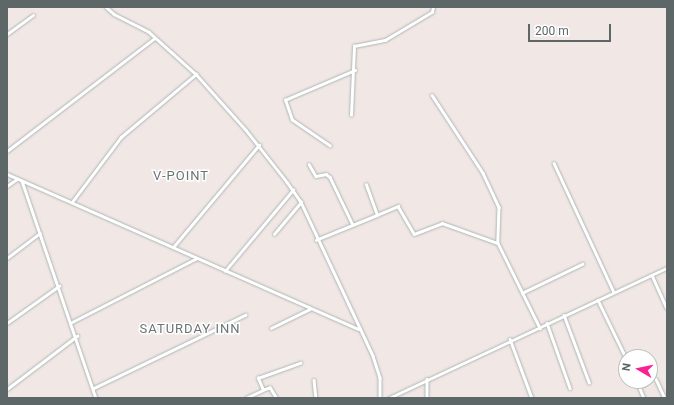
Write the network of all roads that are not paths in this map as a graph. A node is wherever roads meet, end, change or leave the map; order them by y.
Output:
1 (106, 7) edge
2 (433, 7) edge
3 (33, 15) dead end
4 (7, 34) edge
5 (156, 38) junction
6 (355, 70) junction
7 (196, 74) junction
8 (432, 95) dead end
9 (352, 116) dead end
10 (259, 145) junction
11 (330, 146) dead end
12 (7, 152) edge
13 (554, 163) dead end
14 (309, 164) dead end
15 (7, 174) edge
16 (17, 179) junction
17 (22, 181) junction
18 (366, 185) dead end
19 (7, 186) edge
20 (293, 190) junction
21 (72, 202) junction
22 (300, 202) junction
23 (377, 215) junction
24 (353, 225) junction
25 (40, 233) junction
26 (274, 234) dead end
27 (316, 240) junction
28 (498, 243) junction
29 (174, 246) junction
30 (7, 258) edge
31 (197, 258) junction
32 (582, 264) dead end
33 (667, 268) edge
34 (225, 271) junction
35 (652, 275) junction
36 (59, 286) junction
37 (614, 292) junction
38 (522, 293) junction
39 (598, 300) junction
40 (667, 308) edge
41 (310, 309) junction
42 (245, 315) dead end
43 (564, 315) junction
44 (72, 322) junction
45 (7, 323) edge
46 (547, 323) junction
47 (272, 328) dead end
48 (540, 328) junction
49 (358, 329) junction
50 (77, 336) junction
51 (510, 339) junction
52 (622, 349) edge
53 (300, 363) dead end
54 (427, 379) junction
55 (314, 380) dead end
56 (589, 382) dead end
57 (658, 383) edge
58 (94, 388) junction
59 (570, 388) dead end
60 (7, 389) edge
61 (263, 390) junction
62 (96, 398) edge
63 (246, 398) edge
64 (276, 398) edge
65 (316, 398) edge
66 (380, 398) edge
67 (389, 398) edge
68 (427, 398) edge
69 (532, 398) edge
70 (665, 398) edge

1 - 5 street
2 - 6 street
3 - 4 street
5 - 7 street
5 - 12 street
6 - 9 street
6 - 11 street
7 - 10 street
7 - 21 street
8 - 28 street
10 - 20 street
10 - 29 street
13 - 37 street
14 - 24 street
15 - 16 street
16 - 17 street
16 - 19 street
17 - 21 street
17 - 25 street
18 - 23 street
20 - 22 street
20 - 34 street
21 - 29 street
22 - 26 street
22 - 27 street
23 - 24 street
23 - 28 street
24 - 27 street
25 - 30 street
25 - 36 street
27 - 49 street
28 - 38 street
29 - 31 street
31 - 34 street
31 - 44 street
32 - 38 street
33 - 35 street
34 - 41 street
35 - 37 street
35 - 40 street
36 - 44 street
36 - 45 street
37 - 39 street
38 - 48 street
39 - 43 street
39 - 52 street
41 - 47 street
41 - 49 street
42 - 58 street
43 - 46 street
43 - 56 street
44 - 50 street
46 - 48 street
46 - 59 street
48 - 51 street
49 - 66 street
50 - 58 street
50 - 60 street
51 - 54 street
51 - 69 street
53 - 61 street
54 - 67 street
54 - 68 street
55 - 65 street
57 - 70 street
58 - 62 street
61 - 63 street
61 - 64 street

